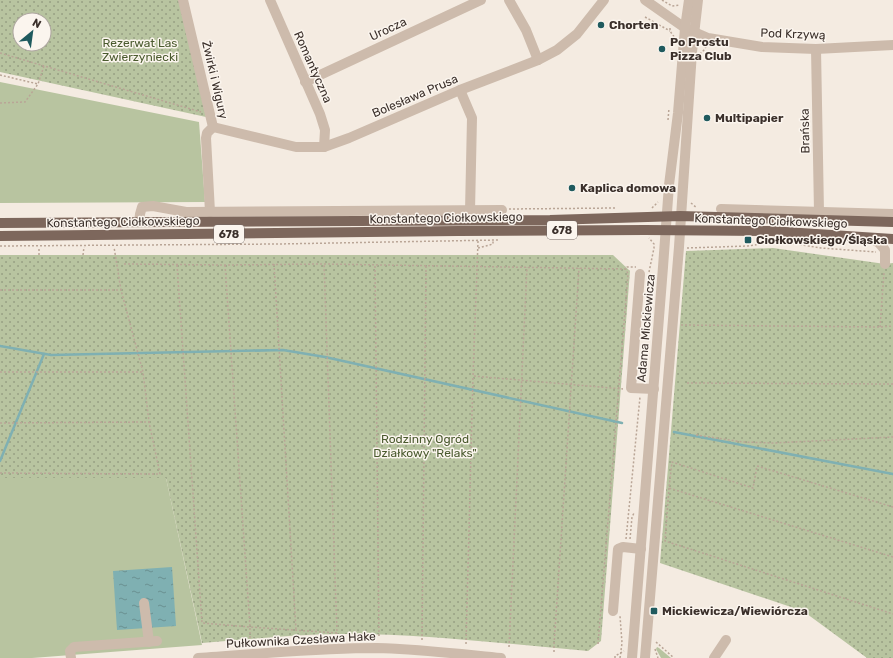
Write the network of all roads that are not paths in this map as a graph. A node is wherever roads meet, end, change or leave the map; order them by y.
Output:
1 (183, 0) edge
2 (481, 0) edge
3 (509, 0) edge
4 (604, 0) edge
5 (645, 0) edge
6 (698, 0) edge
7 (272, 1) edge
8 (685, 2) edge
9 (685, 28) junction
10 (695, 33) junction
11 (893, 46) edge
12 (816, 48) junction
13 (538, 60) junction
14 (686, 75) junction
15 (305, 82) junction
16 (460, 90) junction
17 (213, 126) junction
18 (324, 147) junction
19 (669, 185) junction
20 (682, 186) junction
21 (502, 210) road end
22 (470, 211) junction
23 (210, 212) junction
24 (718, 212) junction
25 (819, 212) junction
26 (734, 213) junction
27 (893, 214) edge
28 (666, 216) junction
29 (680, 216) junction
30 (631, 217) junction
31 (847, 221) junction
32 (139, 222) junction
33 (893, 222) edge
34 (0, 223) edge
35 (630, 230) junction
36 (666, 230) junction
37 (680, 231) junction
38 (718, 231) junction
39 (0, 236) edge
40 (845, 236) junction
41 (871, 238) junction
42 (893, 239) edge
43 (887, 257) edge
44 (663, 267) junction
45 (677, 267) junction
46 (644, 276) road end
47 (654, 388) junction
48 (641, 550) junction
49 (144, 603) dead end
50 (616, 612) road end
51 (634, 638) junction
52 (650, 639) junction
53 (726, 640) dead end
54 (71, 658) edge
55 (198, 658) edge
56 (501, 658) edge
57 (632, 658) edge
58 (645, 658) edge
59 (714, 658) edge

1 - 17 street, Żwirki i Wigury
2 - 15 street, Urocza
3 - 13 street
4 - 13 street, Bolesława Prusa
5 - 9 street, Pod Krzywą
6 - 10 street, Adama Mickiewicza
7 - 15 street, Romantyczna
8 - 9 street, Adama Mickiewicza
9 - 10 street, Pod Krzywą
9 - 14 street, Adama Mickiewicza
10 - 12 street, Pod Krzywą
10 - 14 street, Adama Mickiewicza
11 - 12 street, Pod Krzywą
12 - 25 street, Brańska
13 - 16 street, Bolesława Prusa
14 - 19 street, Adama Mickiewicza
14 - 20 street, Adama Mickiewicza
15 - 18 street, Romantyczna
16 - 18 street, Bolesława Prusa
16 - 22 street
17 - 18 street, Bolesława Prusa
17 - 23 street, Żwirki i Wigury
19 - 20 street
19 - 28 street, Adama Mickiewicza
20 - 29 street, Adama Mickiewicza
21 - 22 street
22 - 23 street
23 - 32 street
24 - 26 main road, Konstantego Ciołkowskiego / 678
24 - 29 main road, Konstantego Ciołkowskiego / 678
24 - 38 main road
25 - 26 street, Konstantego Ciołkowskiego
25 - 27 street, Konstantego Ciołkowskiego
26 - 31 main road, Konstantego Ciołkowskiego / 678
28 - 29 main road, Konstantego Ciołkowskiego / 678
28 - 30 main road, Konstantego Ciołkowskiego / 678
28 - 36 street, Adama Mickiewicza
29 - 37 street, Adama Mickiewicza
30 - 32 main road, Konstantego Ciołkowskiego / 678
30 - 35 main road
31 - 33 main road, Konstantego Ciołkowskiego / 678
31 - 40 main road
32 - 34 main road, Konstantego Ciołkowskiego / 678
35 - 36 main road, Konstantego Ciołkowskiego / 678
35 - 39 main road, Konstantego Ciołkowskiego / 678
36 - 37 main road, Konstantego Ciołkowskiego / 678
36 - 44 street, Adama Mickiewicza
37 - 38 main road, Konstantego Ciołkowskiego / 678
37 - 45 street, Adama Mickiewicza
38 - 40 main road, Konstantego Ciołkowskiego / 678
40 - 41 main road, Konstantego Ciołkowskiego / 678
41 - 42 main road, Konstantego Ciołkowskiego / 678
41 - 43 street
44 - 45 street
44 - 47 street, Adama Mickiewicza
45 - 52 street, Adama Mickiewicza
46 - 47 street
47 - 48 street, Adama Mickiewicza
48 - 50 street
48 - 51 street, Adama Mickiewicza
49 - 54 street
51 - 52 street
51 - 57 street, Adama Mickiewicza
52 - 58 street, Adama Mickiewicza
53 - 59 street
55 - 56 street, Pułkownika Czesława Hake

